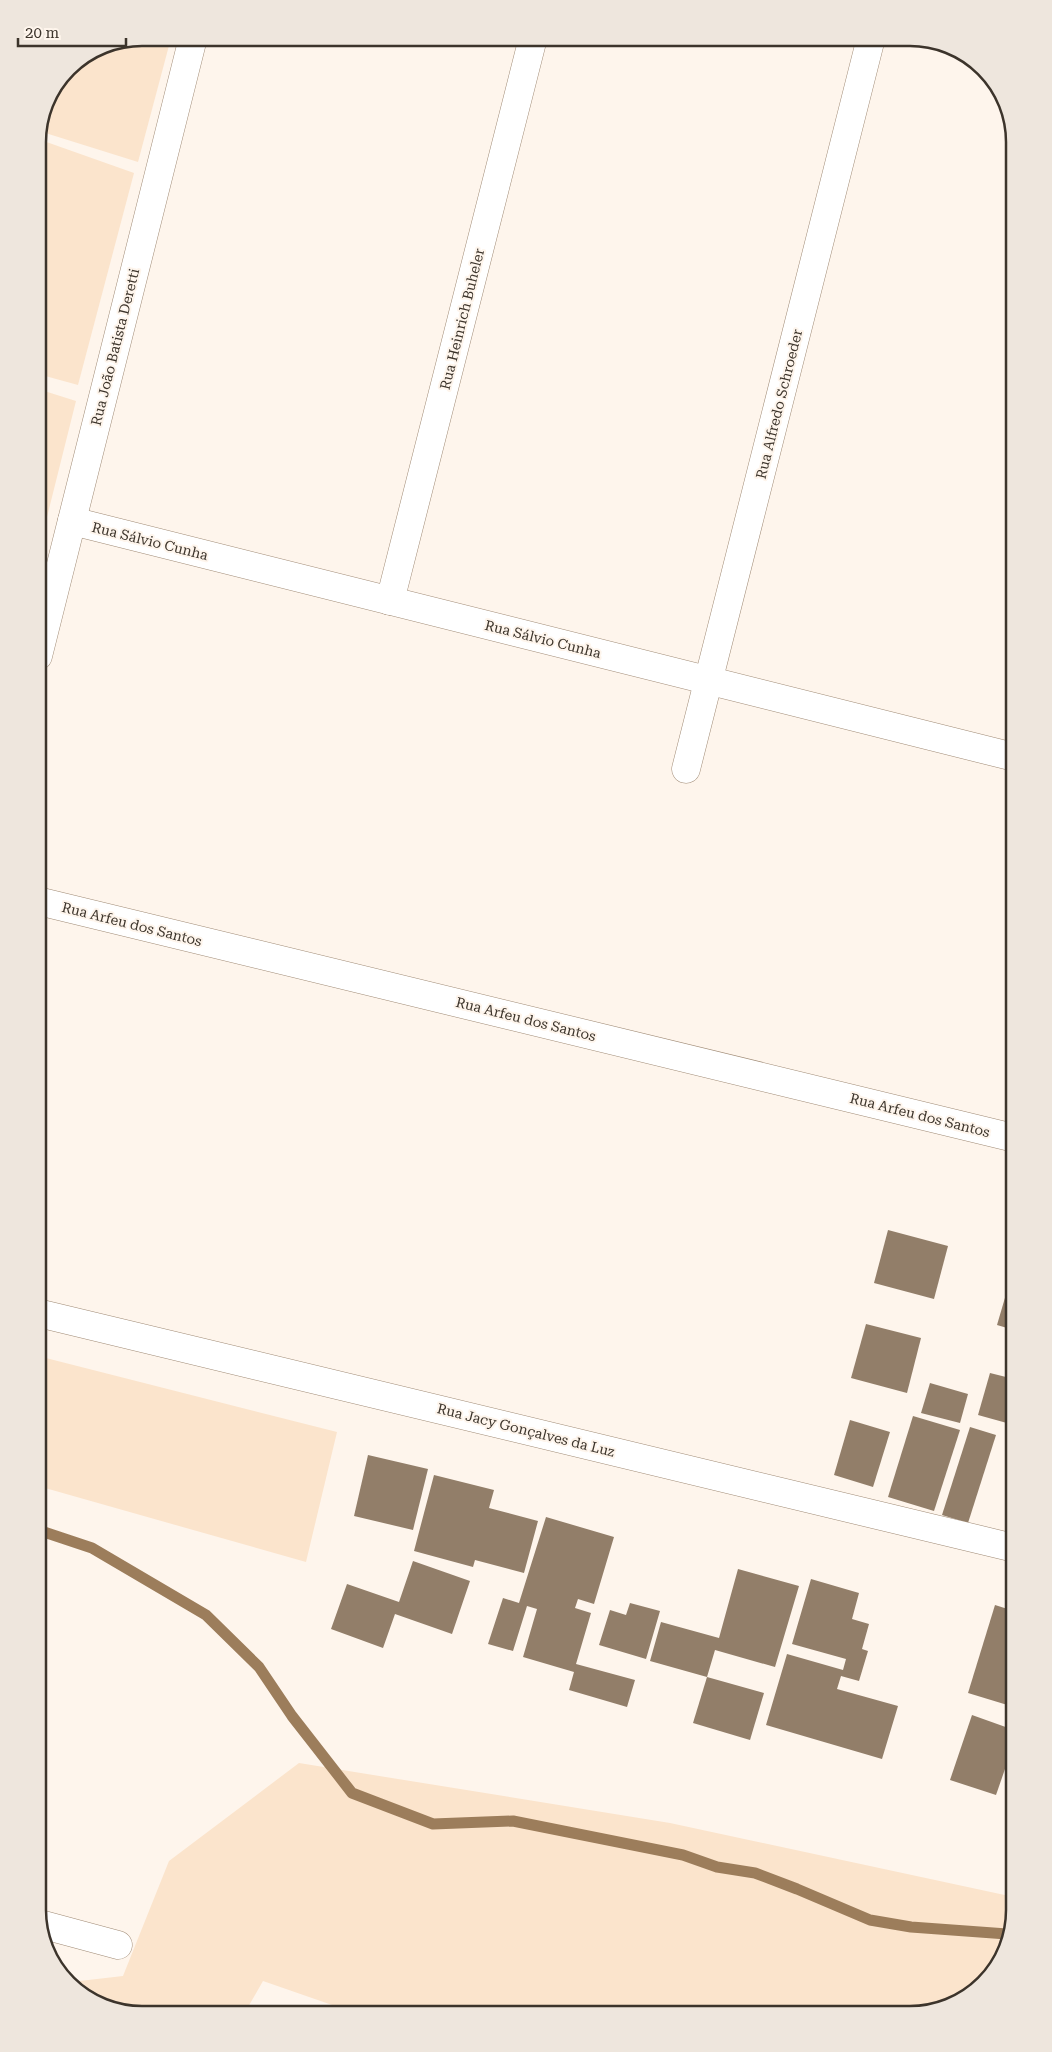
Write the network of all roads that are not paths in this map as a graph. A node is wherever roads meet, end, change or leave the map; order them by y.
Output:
1 (191, 46) edge
2 (531, 46) edge
3 (869, 46) edge
4 (72, 521) junction
5 (390, 601) junction
6 (46, 624) edge
7 (709, 681) junction
8 (1006, 755) edge
9 (686, 769) dead end
10 (46, 903) edge
11 (1006, 1136) edge
12 (46, 1315) edge
13 (1006, 1546) edge
14 (48, 1926) edge
15 (118, 1945) dead end

1 - 4 street, Rua João Batista Deretti
2 - 5 street, Rua Heinrich Buheler
3 - 7 street, Rua Alfredo Schroeder
4 - 5 street, Rua Sálvio Cunha
4 - 6 street, Rua João Batista Deretti
5 - 7 street, Rua Sálvio Cunha
7 - 8 street, Rua Sálvio Cunha
7 - 9 street, Rua Alfredo Schroeder
10 - 11 street, Rua Arfeu dos Santos
12 - 13 street, Rua Jacy Gonçalves da Luz
14 - 15 street

